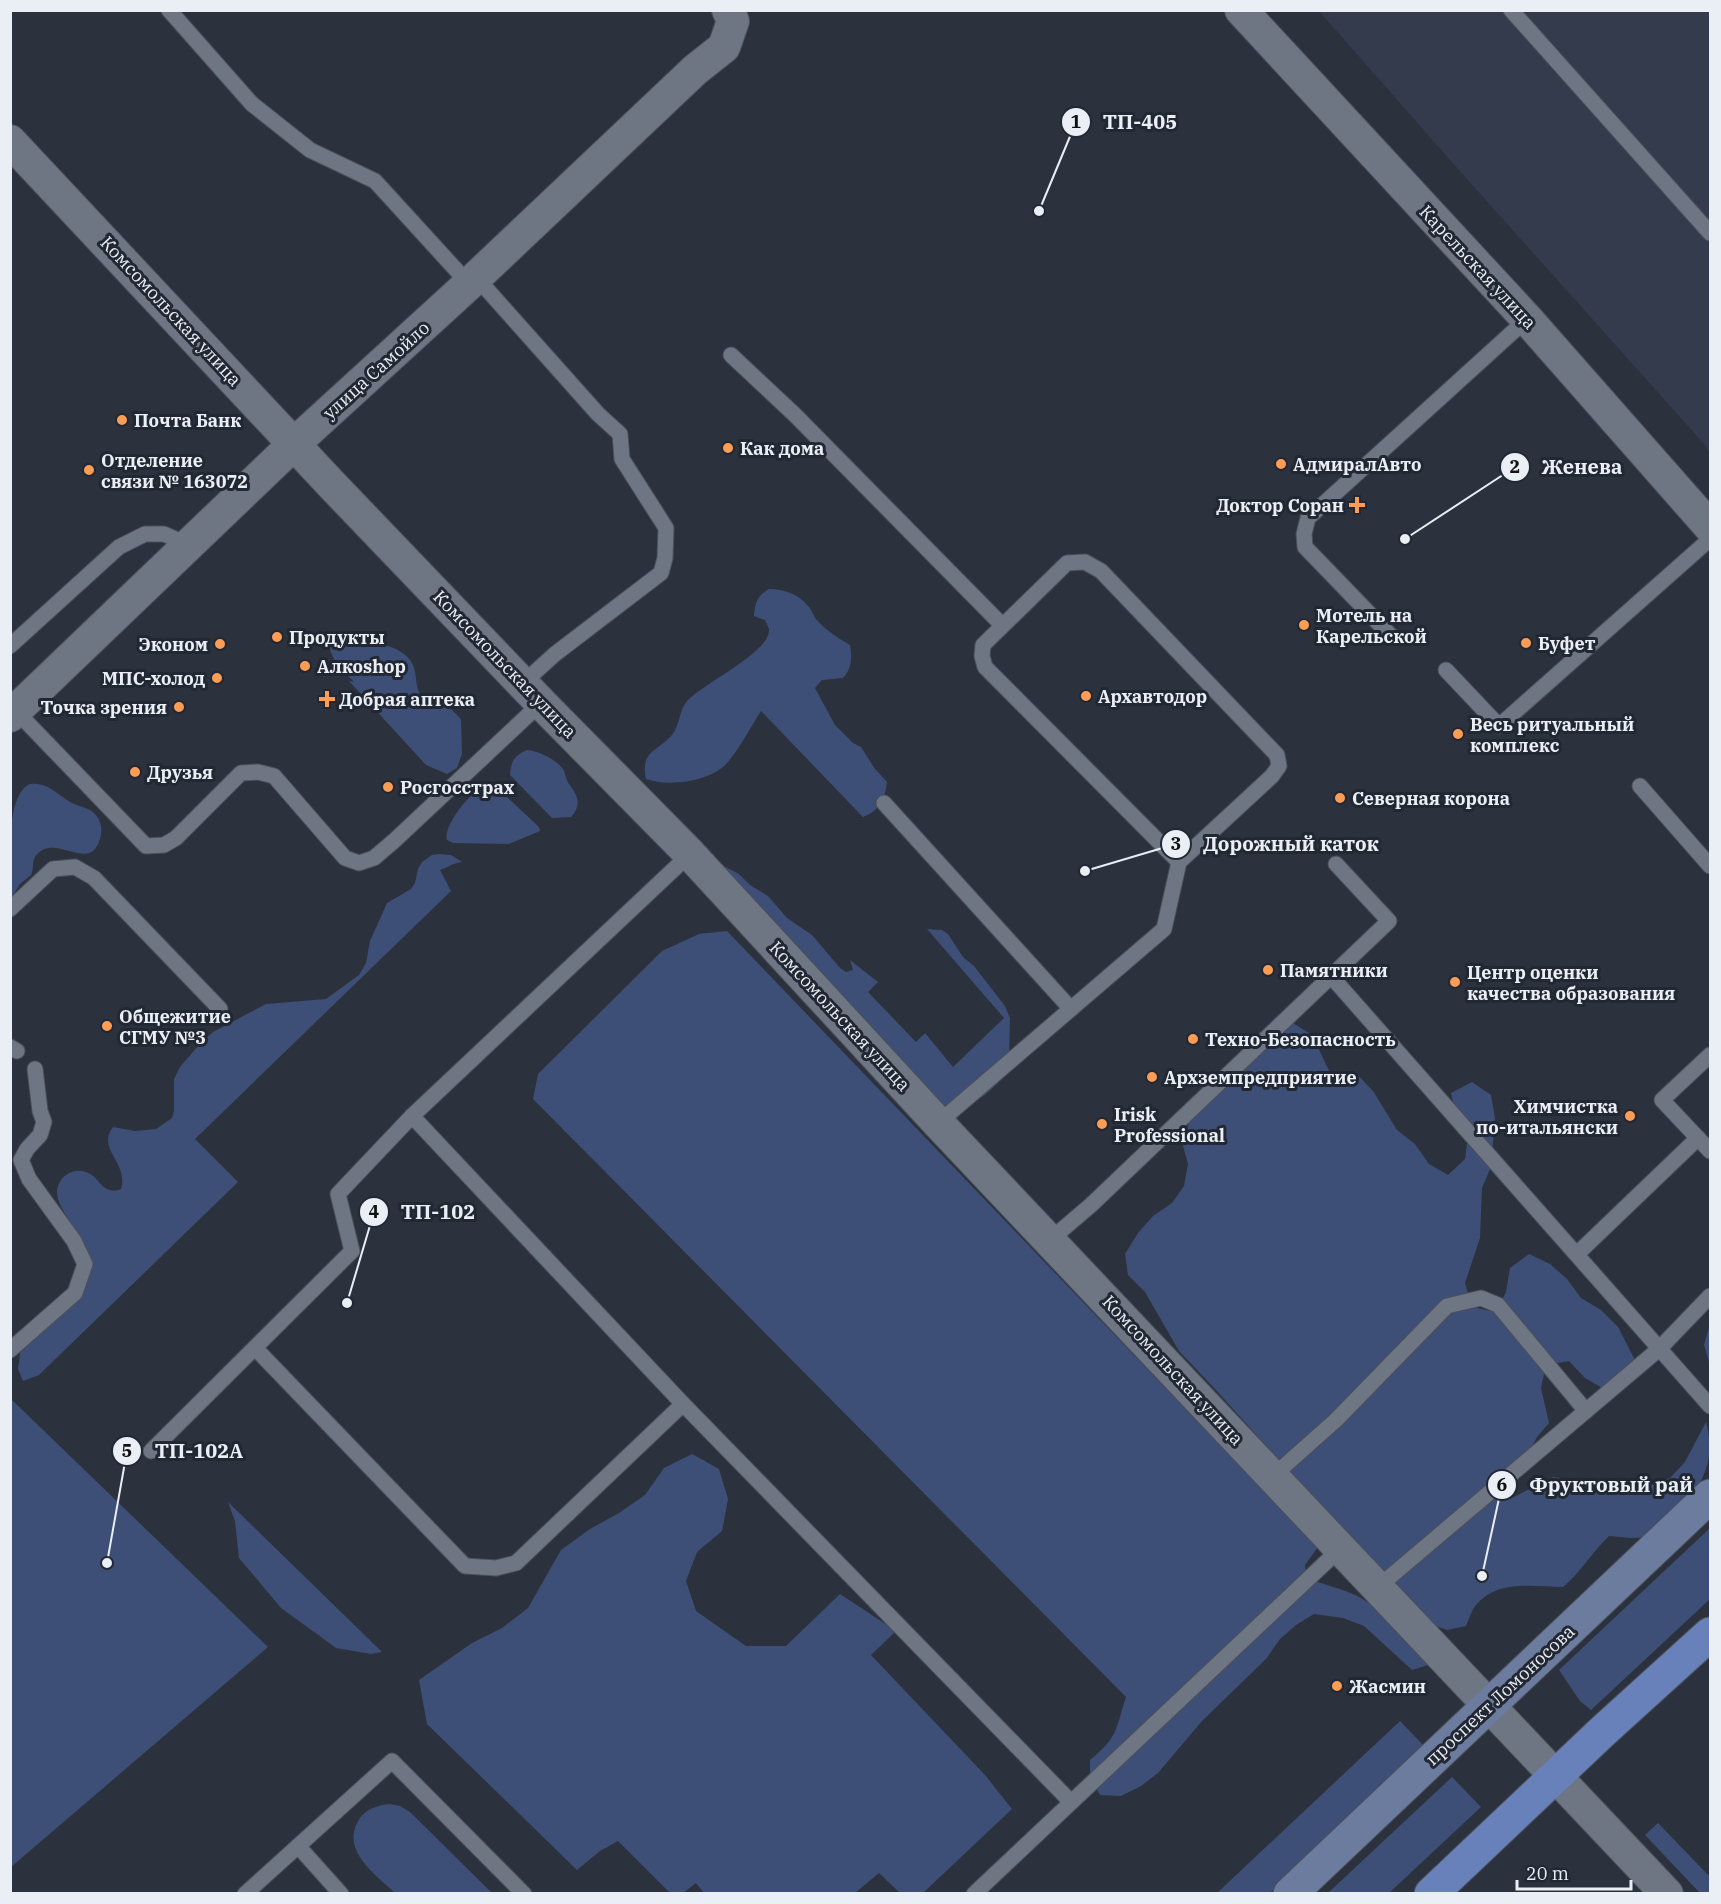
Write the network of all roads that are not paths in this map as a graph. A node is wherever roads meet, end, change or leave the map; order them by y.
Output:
1 (169, 10) edge
2 (1241, 10) edge
3 (1511, 10) edge
4 (731, 16) edge
5 (10, 141) edge
6 (1710, 233) edge
7 (473, 281) junction
8 (1527, 319) junction
9 (731, 355) dead end
10 (295, 443) junction
11 (1710, 527) edge
12 (1710, 539) edge
13 (189, 545) junction
14 (1002, 625) junction
15 (1391, 636) dead end
16 (10, 646) edge
17 (1446, 670) dead end
18 (532, 693) junction
19 (13, 713) edge
20 (1640, 786) dead end
21 (884, 803) dead end
22 (690, 854) junction
23 (1179, 862) junction
24 (1336, 864) dead end
25 (1710, 866) edge
26 (10, 909) edge
27 (1330, 975) junction
28 (220, 1009) dead end
29 (1071, 1009) junction
30 (1710, 1055) edge
31 (35, 1069) dead end
32 (412, 1116) junction
33 (939, 1123) junction
34 (1698, 1138) junction
35 (1710, 1151) edge
36 (1050, 1240) junction
37 (1577, 1254) junction
38 (1710, 1296) edge
39 (255, 1348) junction
40 (1659, 1349) junction
41 (10, 1350) edge
42 (683, 1404) junction
43 (1710, 1406) edge
44 (1586, 1411) junction
45 (151, 1450) dead end
46 (1274, 1476) junction
47 (1710, 1496) edge
48 (1341, 1548) junction
49 (1378, 1587) junction
50 (1708, 1643) edge
51 (1490, 1705) junction
52 (1556, 1775) junction
53 (1071, 1802) junction
54 (298, 1846) junction
55 (244, 1893) edge
56 (341, 1893) edge
57 (524, 1893) edge
58 (974, 1893) edge
59 (1290, 1893) edge
60 (1431, 1893) edge
61 (1667, 1893) edge

1 - 7 lane
2 - 8 street, Карельская улица
3 - 6 lane
4 - 7 street, улица Самойло
5 - 10 street, Комсомольская улица
7 - 10 street, улица Самойло
7 - 18 lane
8 - 11 street, Карельская улица
8 - 15 lane
9 - 14 lane
10 - 13 street, улица Самойло
10 - 18 street, Комсомольская улица
12 - 17 lane
13 - 16 lane
13 - 19 street, улица Самойло
14 - 23 lane
14 - 23 lane
18 - 19 lane
18 - 22 street, Комсомольская улица
20 - 25 lane
21 - 29 lane
22 - 32 lane
22 - 33 street, Комсомольская улица
23 - 29 lane
24 - 27 lane
26 - 28 lane
27 - 36 lane
27 - 37 lane
29 - 33 lane
30 - 34 lane
31 - 41 lane
32 - 39 lane
32 - 42 lane
33 - 36 street, Комсомольская улица
34 - 35 lane
34 - 37 lane
36 - 46 street, Комсомольская улица
37 - 40 lane
38 - 40 lane
39 - 42 lane
39 - 45 lane
40 - 43 lane
40 - 44 lane
42 - 53 lane
44 - 46 lane
44 - 49 lane
46 - 48 street, Комсомольская улица
47 - 51 main road, проспект Ломоносова
48 - 49 street, Комсомольская улица
48 - 53 lane
49 - 51 street, Комсомольская улица
50 - 52 main road
51 - 52 street, Комсомольская улица
51 - 59 main road, проспект Ломоносова
52 - 60 main road
52 - 61 street, Комсомольская улица
53 - 58 lane
54 - 55 lane
54 - 56 lane
54 - 57 lane

